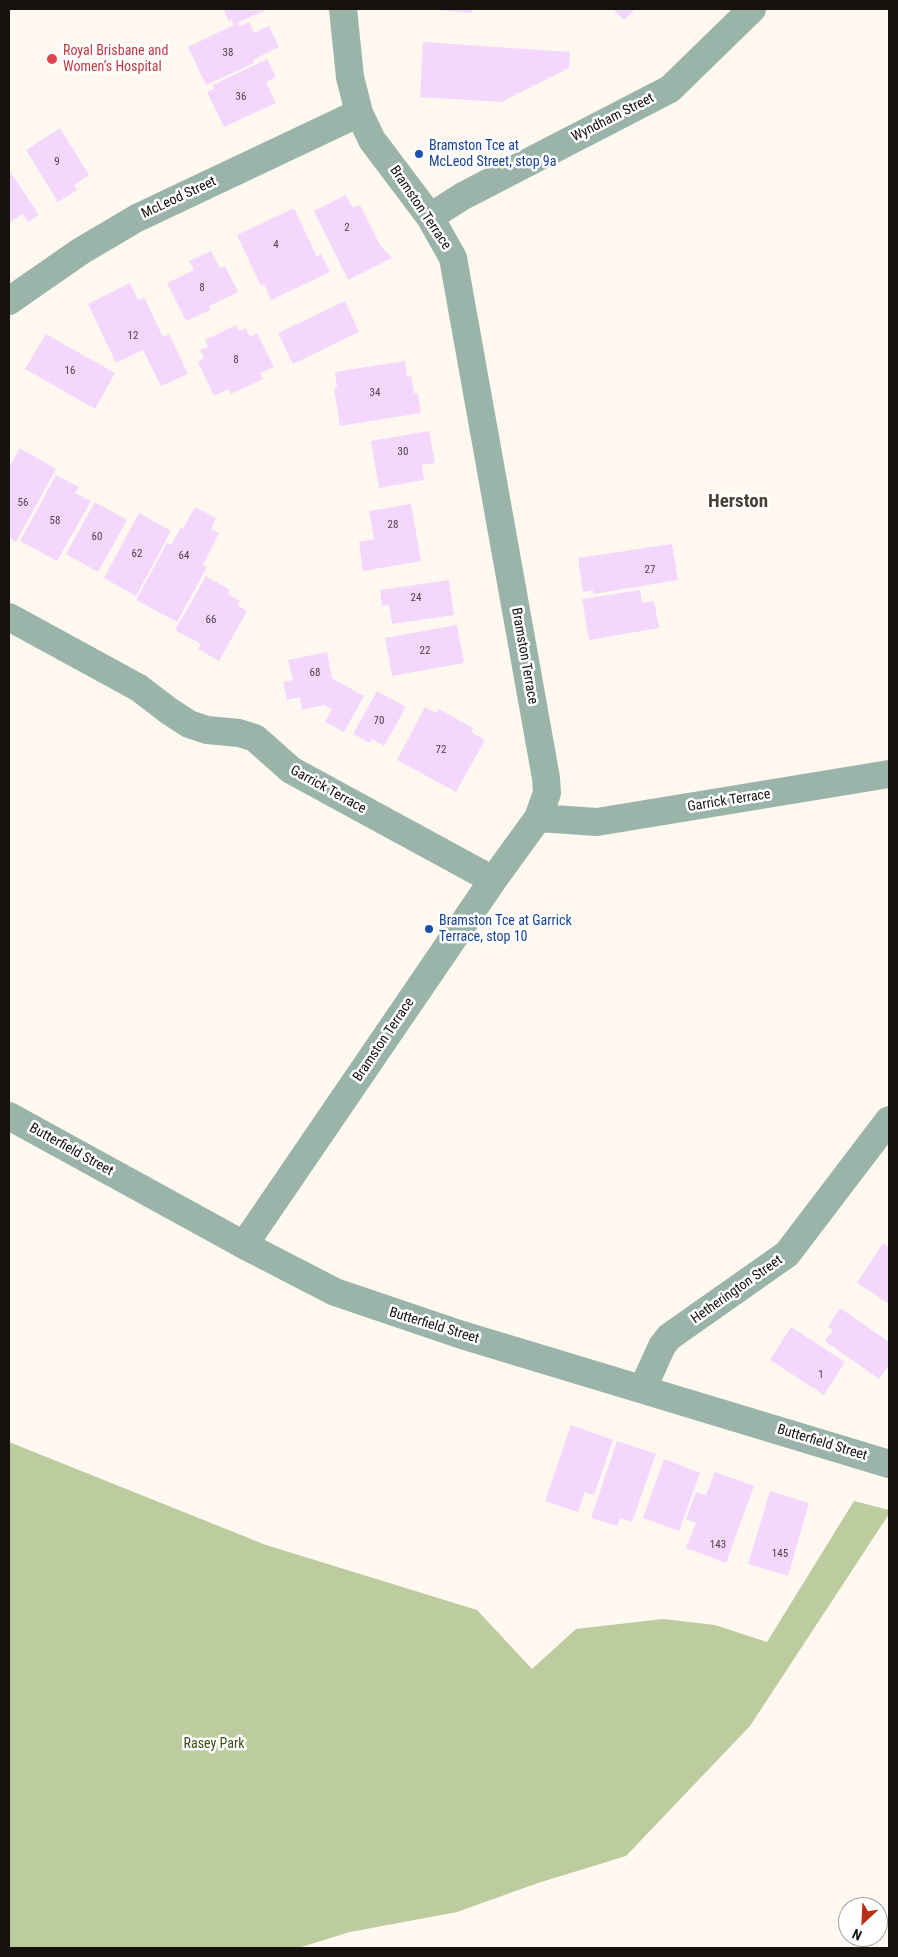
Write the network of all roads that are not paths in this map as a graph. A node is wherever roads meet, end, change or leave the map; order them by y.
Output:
1 (343, 9) edge
2 (752, 9) edge
3 (358, 113) junction
4 (430, 218) junction
5 (9, 301) edge
6 (9, 617) edge
7 (889, 774) edge
8 (538, 818) junction
9 (493, 880) junction
10 (9, 1116) edge
11 (889, 1120) edge
12 (244, 1245) junction
13 (643, 1388) junction
14 (889, 1464) edge

1 - 3 street, Bramston Terrace
2 - 4 street, Wyndham Street
3 - 4 street, Bramston Terrace
3 - 5 street, McLeod Street
4 - 8 street, Bramston Terrace
6 - 9 street, Garrick Terrace
7 - 8 street, Garrick Terrace
8 - 9 street, Bramston Terrace
9 - 12 street, Bramston Terrace
10 - 12 street, Butterfield Street
11 - 13 street, Hetherington Street
12 - 13 street, Butterfield Street
13 - 14 street, Butterfield Street

